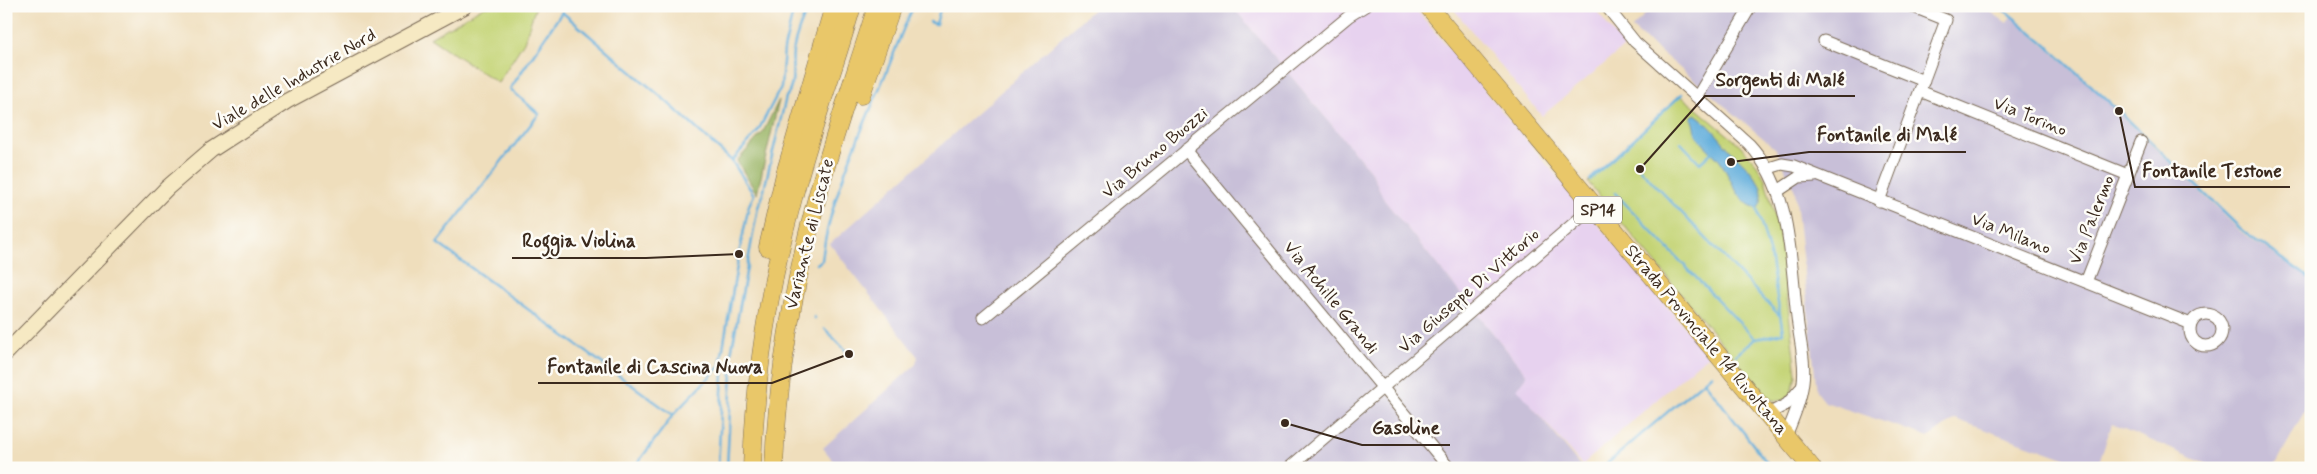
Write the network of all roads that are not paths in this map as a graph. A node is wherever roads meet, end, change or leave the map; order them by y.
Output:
1 (465, 6) edge
2 (834, 6) edge
3 (852, 6) edge
4 (876, 6) edge
5 (892, 6) edge
6 (1357, 6) edge
7 (1365, 6) edge
8 (1428, 6) edge
9 (1606, 6) edge
10 (1750, 6) edge
11 (1911, 6) edge
12 (1349, 16) junction
13 (1824, 41) dead end
14 (1922, 86) junction
15 (1697, 97) junction
16 (2142, 142) dead end
17 (1186, 150) junction
18 (1768, 168) junction
19 (2128, 174) junction
20 (1817, 176) junction
21 (1778, 191) junction
22 (1878, 200) junction
23 (1580, 218) dead end
24 (2086, 282) junction
25 (983, 318) dead end
26 (2191, 324) dead end
27 (6, 353) edge
28 (1803, 386) junction
29 (1382, 388) junction
30 (1768, 414) junction
31 (1786, 436) junction
32 (774, 461) edge
33 (741, 468) edge
34 (752, 468) edge
35 (1289, 468) edge
36 (1449, 468) edge
37 (1812, 468) edge

1 - 27 main road, Viale delle Industrie Nord
2 - 33 main road
3 - 34 main road, Variante di Liscate
4 - 32 main road, Variante di Liscate
5 - 32 main road
6 - 12 street, Via Bruno Buozzi
7 - 12 street, Via Bruno Buozzi
8 - 30 main road, Strada Provinciale 14 Rivoltana / SP14
9 - 15 street
10 - 15 street
11 - 14 street
12 - 17 street, Via Bruno Buozzi
13 - 14 street, Via Torino
14 - 19 street, Via Torino
14 - 22 street
15 - 18 street
16 - 19 street, Via Palermo
17 - 25 street, Via Bruno Buozzi
17 - 29 street, Via Achille Grandi
18 - 20 street, Via Milano
18 - 21 street
19 - 24 street, Via Palermo
20 - 21 street
20 - 22 street, Via Milano
21 - 28 street
22 - 24 street, Via Milano
23 - 29 street, Via Giuseppe Di Vittorio
24 - 26 street, Via Milano
28 - 30 street
28 - 31 street
29 - 35 street, Via Giuseppe Di Vittorio
29 - 36 street, Via Achille Grandi
30 - 31 main road, Strada Provinciale 14 Rivoltana / SP14
31 - 37 main road, Strada Provinciale 14 Rivoltana / SP14

